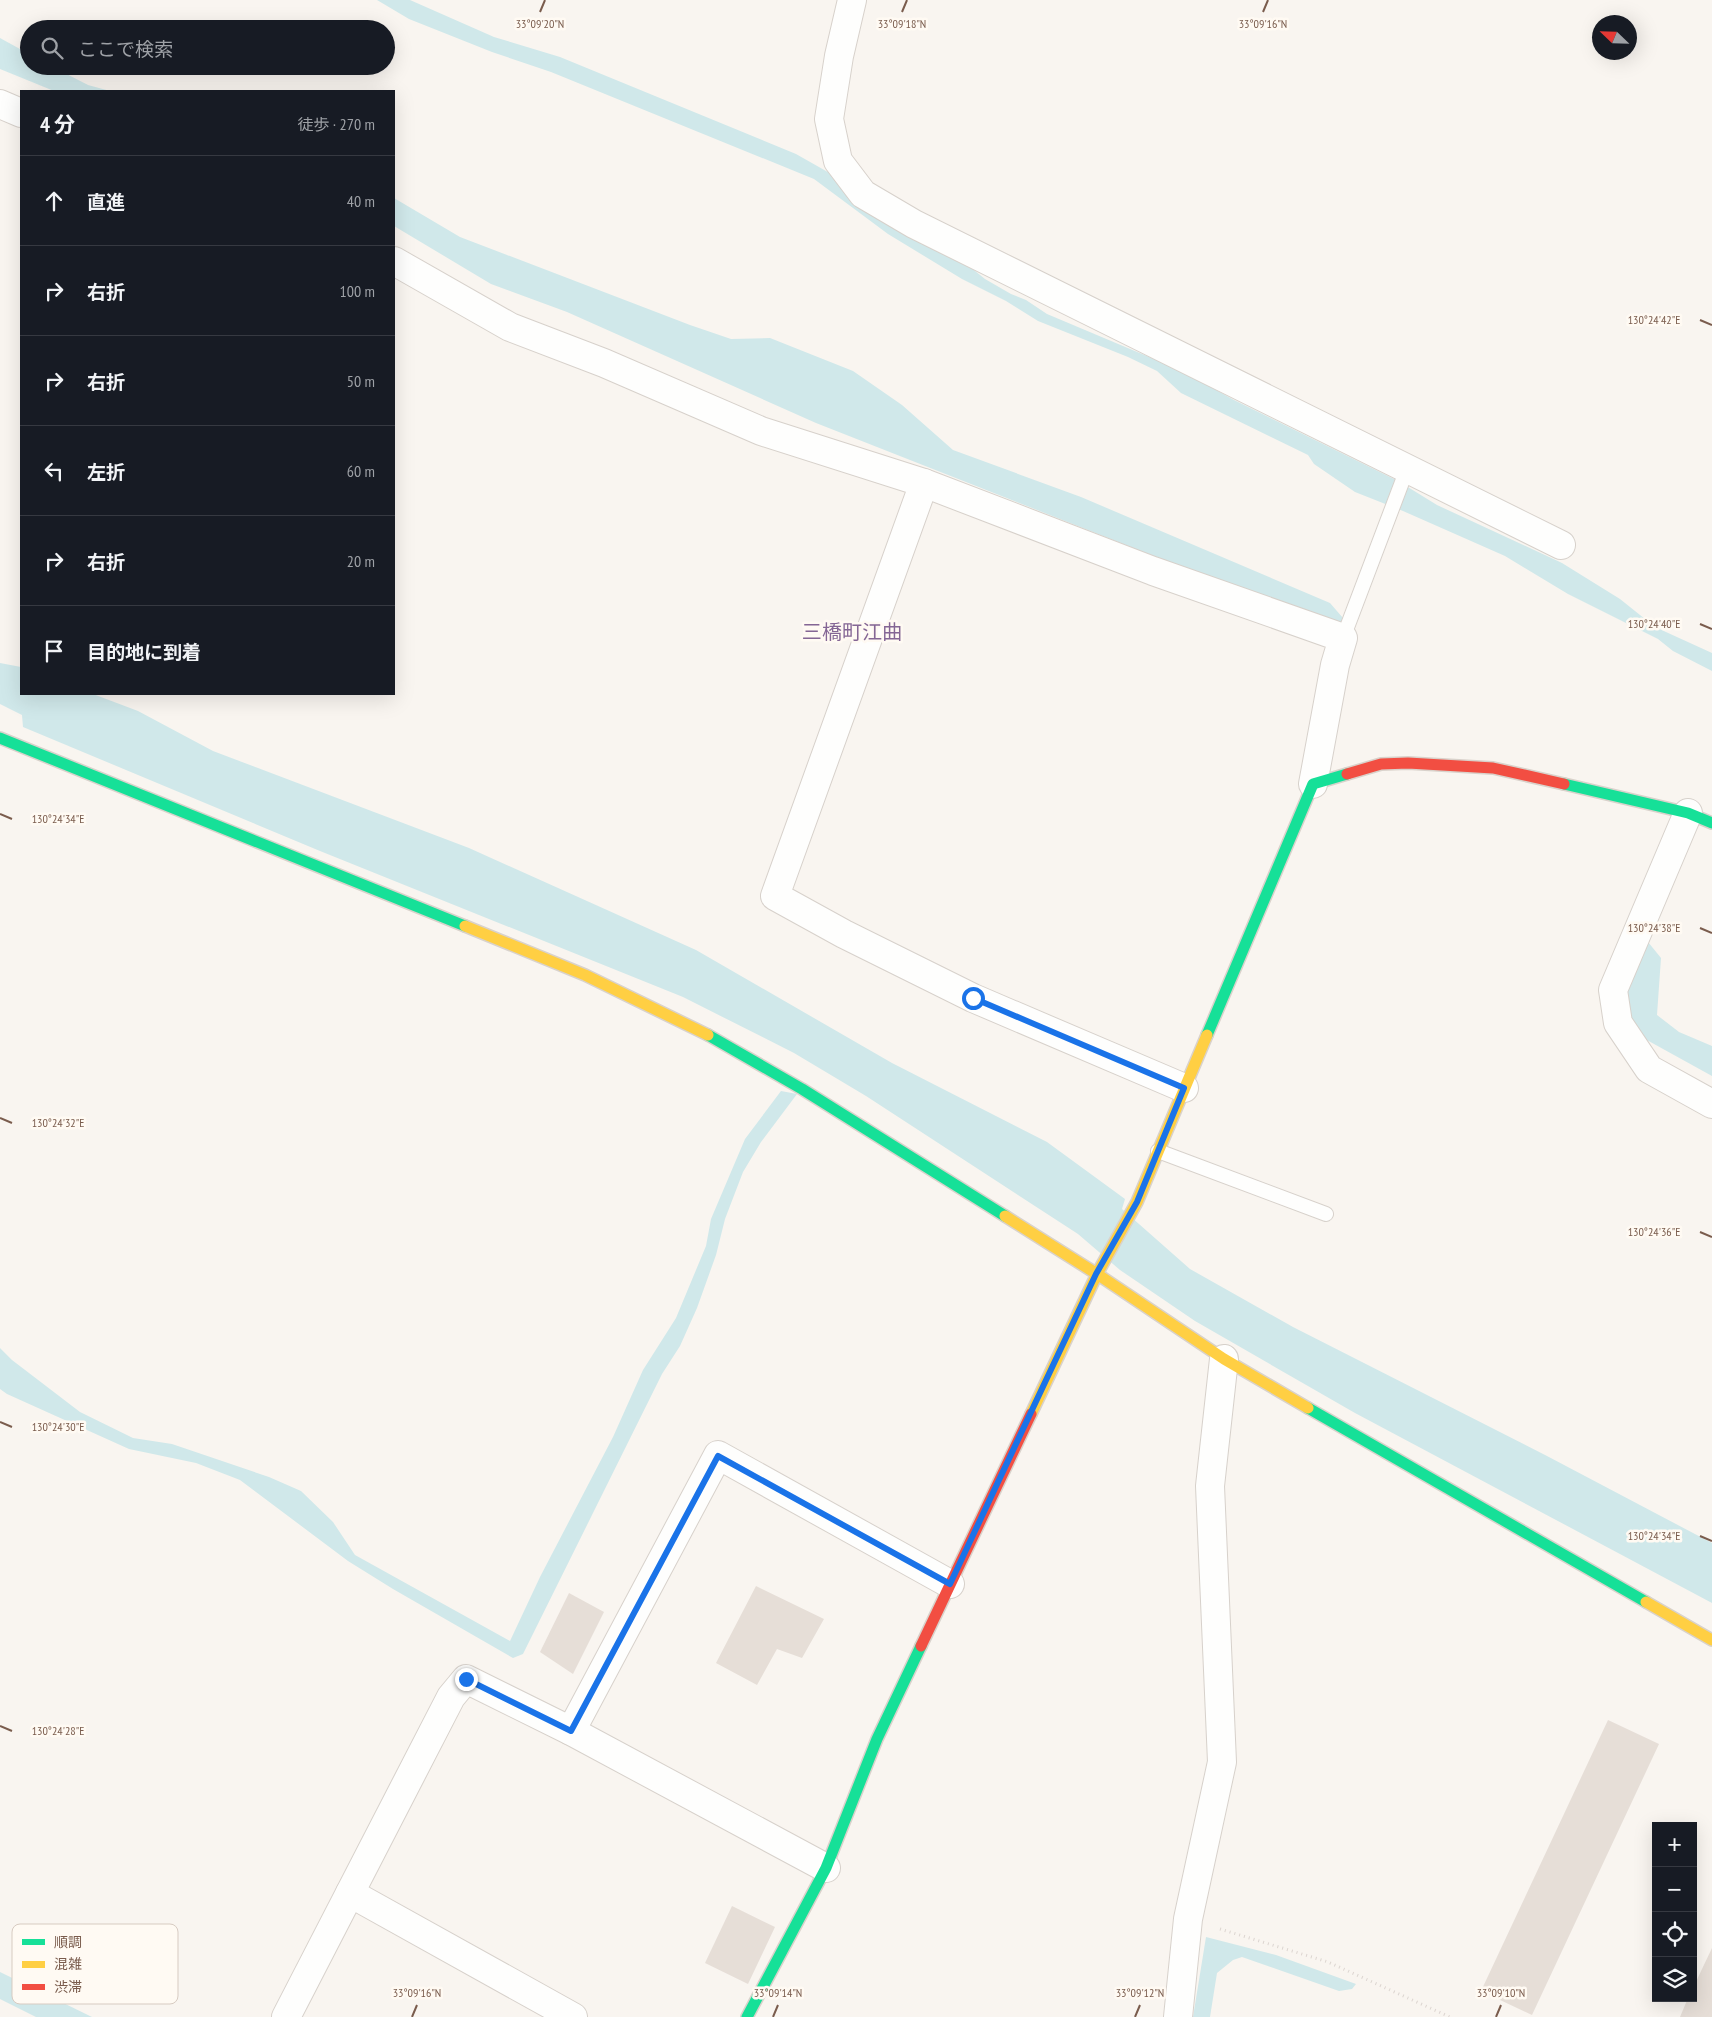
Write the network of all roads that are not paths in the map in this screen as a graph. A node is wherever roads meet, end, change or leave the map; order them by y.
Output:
1 (852, 0) edge
2 (0, 104) edge
3 (20, 113) edge
4 (395, 262) edge
5 (1407, 469) junction
6 (924, 482) junction
7 (1560, 545) dead end
8 (1343, 638) junction
9 (1, 740) edge
10 (1313, 784) junction
11 (1700, 818) edge
12 (1184, 1088) junction
13 (1712, 1104) edge
14 (1158, 1151) junction
15 (1326, 1214) dead end
16 (1096, 1274) junction
17 (1224, 1359) junction
18 (950, 1584) junction
19 (1712, 1640) edge
20 (571, 1731) junction
21 (826, 1868) junction
22 (350, 1893) junction
23 (286, 2017) edge
24 (573, 2017) edge
25 (747, 2017) edge
26 (1178, 2017) edge

1 - 5 street
2 - 3 street
4 - 6 street
5 - 7 street
5 - 8 lane
6 - 8 street
6 - 12 street
8 - 10 street
9 - 16 street
10 - 11 street
10 - 12 street
11 - 13 street
12 - 14 street
14 - 15 lane
14 - 16 street
16 - 17 street
16 - 18 street
17 - 19 street
17 - 26 street
18 - 20 street
18 - 21 street
20 - 21 street
20 - 22 street
21 - 25 street
22 - 23 street
22 - 24 street

